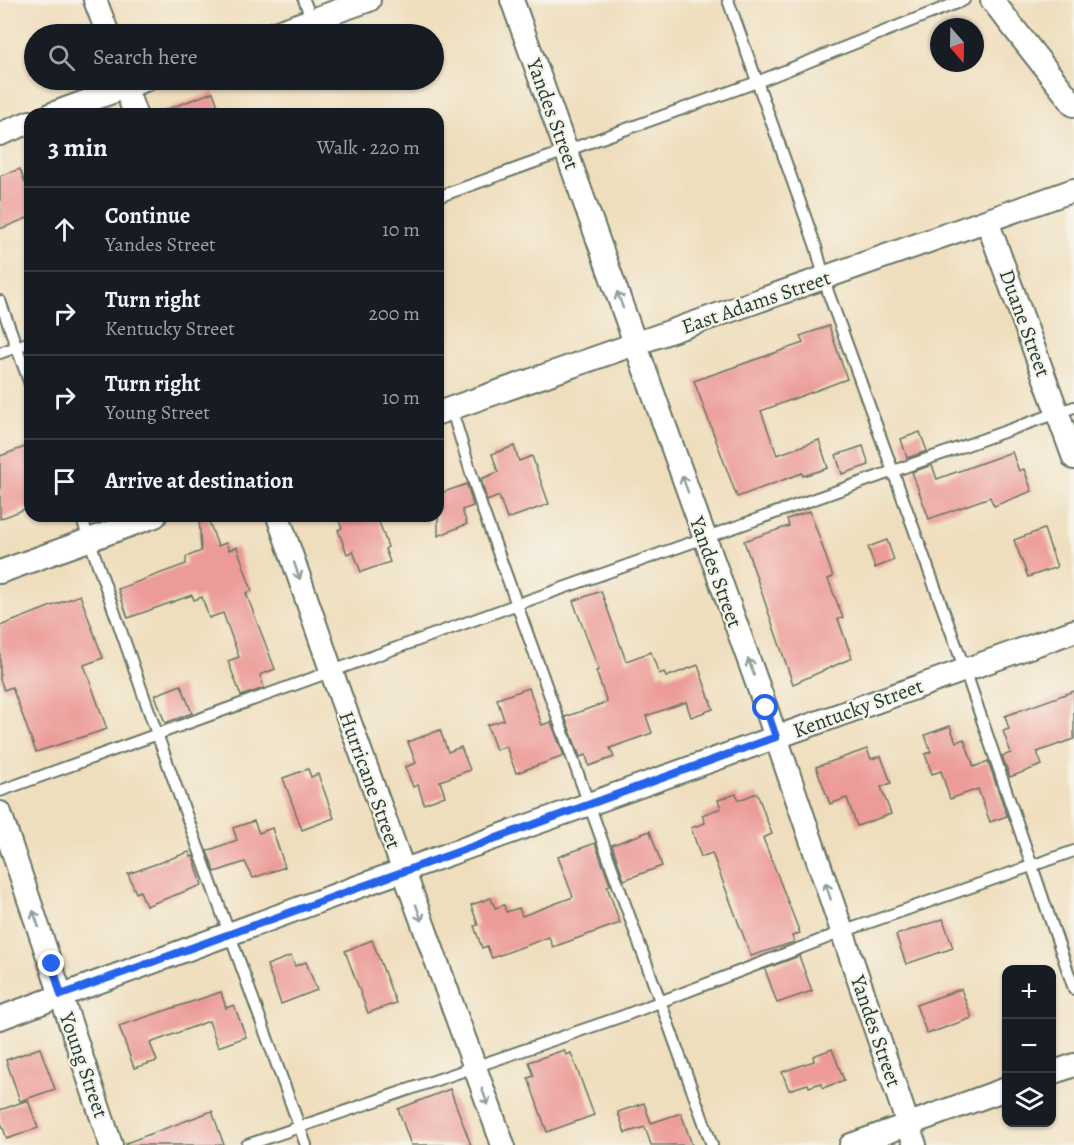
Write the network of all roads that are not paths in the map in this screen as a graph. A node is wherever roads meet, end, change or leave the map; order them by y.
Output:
1 (95, 0) edge
2 (369, 0) edge
3 (512, 0) edge
4 (728, 0) edge
5 (964, 0) edge
6 (992, 0) edge
7 (308, 10) edge
8 (104, 24) edge
9 (287, 24) edge
10 (757, 82) junction
11 (112, 90) edge
12 (133, 90) edge
13 (1074, 105) edge
14 (67, 108) edge
15 (134, 108) edge
16 (24, 124) edge
17 (0, 134) edge
18 (566, 151) junction
19 (1074, 190) edge
20 (444, 195) edge
21 (987, 221) junction
22 (827, 278) junction
23 (0, 301) edge
24 (635, 344) junction
25 (24, 345) edge
26 (16, 348) junction
27 (0, 353) edge
28 (24, 369) edge
29 (445, 410) edge
30 (1066, 410) edge
31 (1074, 458) edge
32 (894, 473) junction
33 (83, 522) edge
34 (139, 522) edge
35 (280, 522) edge
36 (704, 538) junction
37 (90, 540) junction
38 (0, 572) edge
39 (518, 604) junction
40 (1074, 631) edge
41 (965, 670) junction
42 (332, 673) junction
43 (157, 734) junction
44 (776, 737) junction
45 (0, 791) edge
46 (589, 805) junction
47 (0, 813) edge
48 (1074, 850) edge
49 (1031, 866) junction
50 (403, 871) junction
51 (842, 932) junction
52 (229, 933) junction
53 (1074, 989) edge
54 (61, 995) junction
55 (661, 1001) junction
56 (0, 1018) edge
57 (1074, 1065) edge
58 (474, 1066) junction
59 (1056, 1072) edge
60 (1002, 1091) edge
61 (299, 1126) junction
62 (912, 1135) edge
63 (111, 1145) edge
64 (247, 1145) edge
65 (306, 1145) edge
66 (503, 1145) edge
67 (712, 1145) edge
68 (851, 1145) edge

1 - 8 street
2 - 7 street
3 - 18 street, Yandes Street
4 - 10 lane
5 - 10 lane
6 - 13 street
7 - 9 street
10 - 18 lane
10 - 22 lane
11 - 14 street
12 - 15 street
16 - 17 street
18 - 20 lane
24 -> 18 street, Yandes Street
19 - 21 street, East Adams Street
21 - 22 street, East Adams Street
21 - 30 street, Duane Street
22 - 24 street, East Adams Street
22 - 32 lane
23 - 26 lane
24 - 29 street, East Adams Street
36 -> 24 street, Yandes Street
25 - 26 lane
26 - 27 lane
26 - 28 lane
29 - 39 lane
30 - 31 street, Duane Street
30 - 32 lane
32 - 36 lane
32 - 41 lane
33 - 37 lane
34 - 37 street
35 -> 42 street, Hurricane Street
36 - 39 lane
44 -> 36 street, Yandes Street
37 - 38 street
37 - 43 lane
39 - 42 lane
39 - 46 lane
40 - 41 street, Kentucky Street
41 - 44 street, Kentucky Street
41 - 49 lane
42 - 43 lane
42 - 50 street, Hurricane Street
43 - 45 lane
43 - 52 lane
44 - 46 street, Kentucky Street
51 -> 44 street, Yandes Street
46 - 50 street, Kentucky Street
46 - 55 lane
54 -> 47 street, Young Street
48 - 49 lane
49 - 51 lane
49 - 53 lane
50 - 52 street, Kentucky Street
50 -> 58 street, Hurricane Street
51 - 55 lane
51 - 62 street, Yandes Street
52 - 54 street, Kentucky Street
52 - 61 lane
54 - 56 street, Kentucky Street
54 - 63 street, Young Street
55 - 58 lane
55 - 67 lane
57 - 59 street
58 - 61 lane
58 -> 66 street, Hurricane Street
60 - 62 street
61 - 64 lane
61 - 65 lane
62 - 68 street

